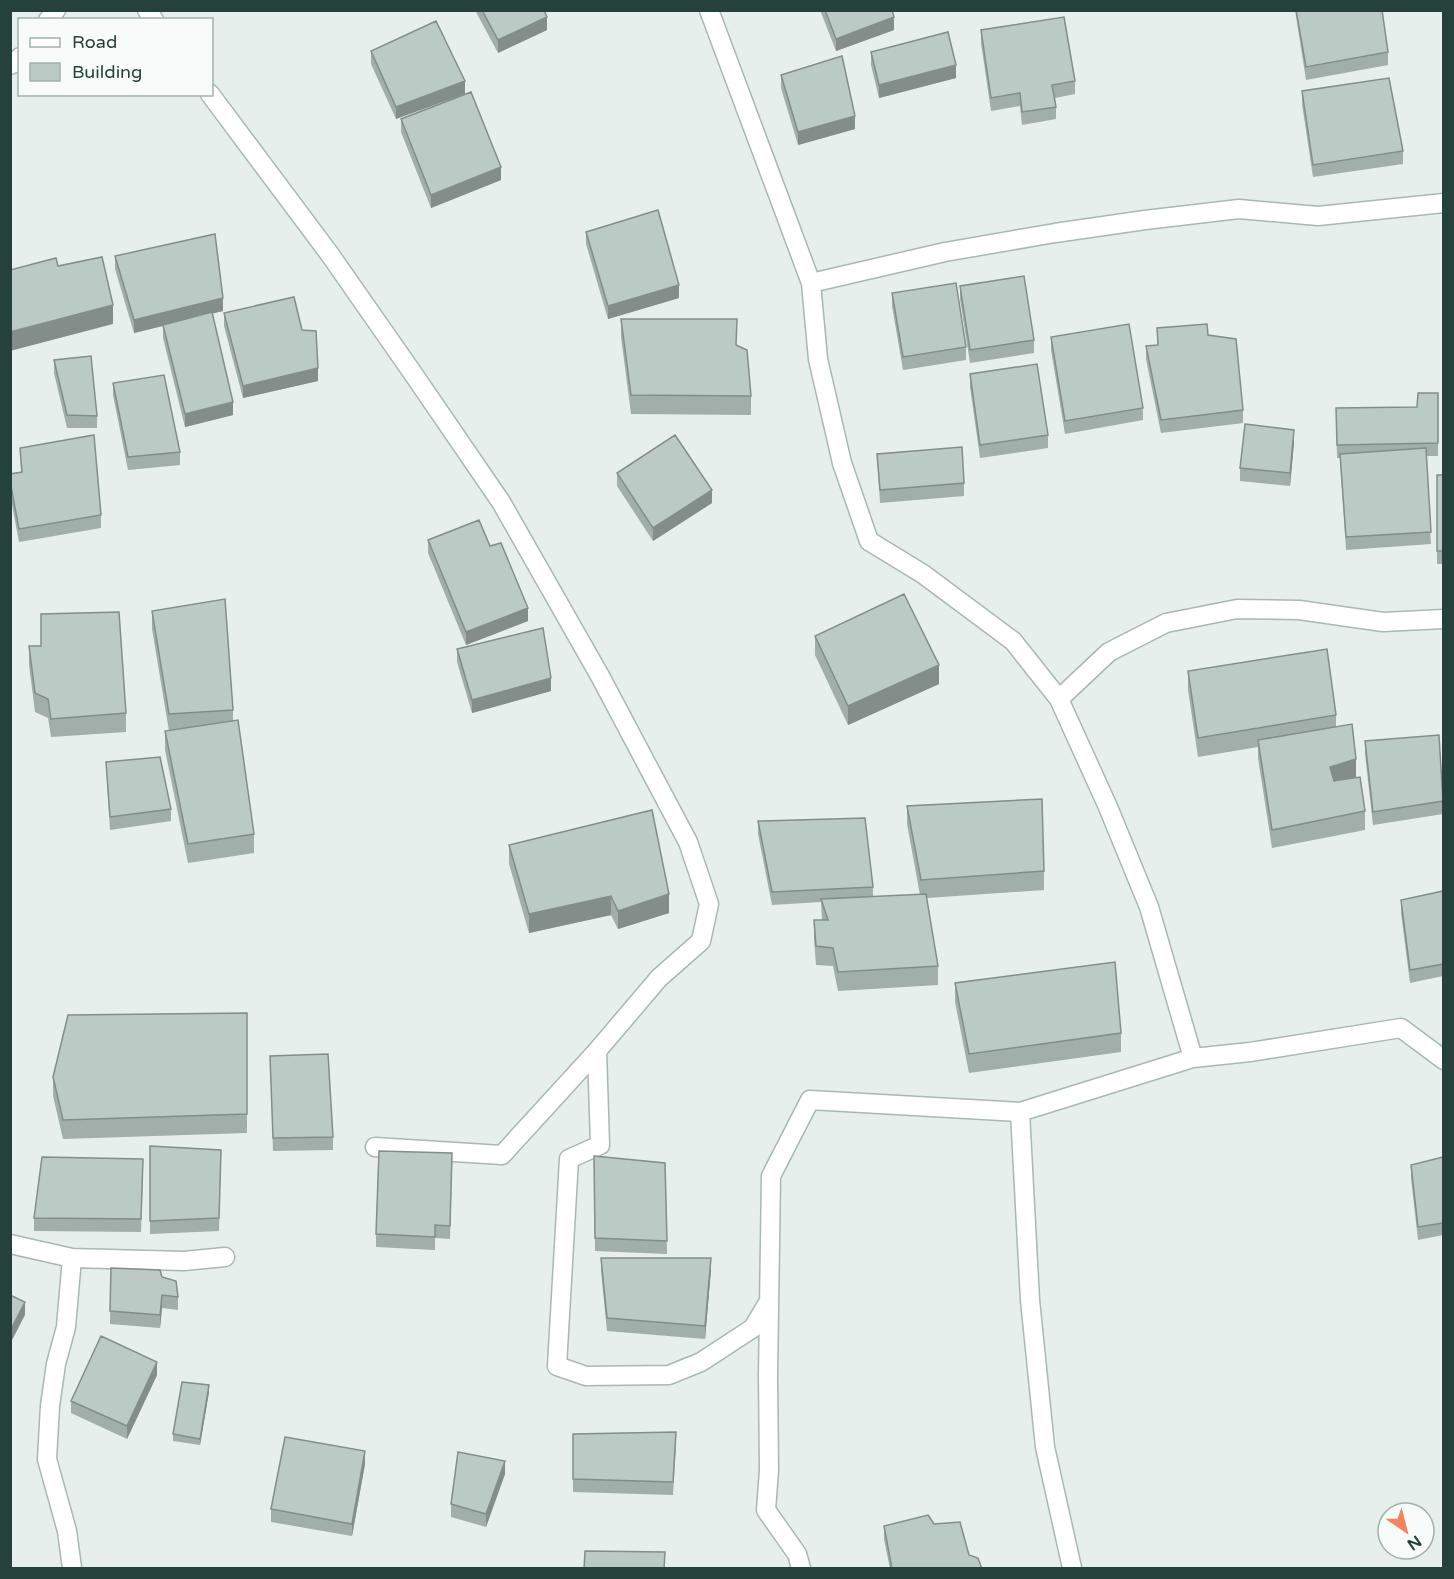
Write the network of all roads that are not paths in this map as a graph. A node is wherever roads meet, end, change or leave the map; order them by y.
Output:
1 (709, 10) edge
2 (211, 96) edge
3 (1443, 202) edge
4 (811, 283) junction
5 (1443, 619) edge
6 (1059, 699) junction
7 (597, 1051) junction
8 (1193, 1058) junction
9 (1443, 1059) edge
10 (1020, 1112) junction
11 (375, 1147) dead end
12 (10, 1244) edge
13 (225, 1257) dead end
14 (72, 1258) junction
15 (769, 1302) junction
16 (72, 1569) edge
17 (801, 1569) edge
18 (1072, 1569) edge

1 - 4 street
2 - 7 street
3 - 4 street
4 - 6 street
5 - 6 street
6 - 8 street
7 - 11 street
7 - 15 street
8 - 9 street
8 - 10 street
10 - 15 street
10 - 18 street
12 - 14 street
13 - 14 street
14 - 16 street
15 - 17 street

